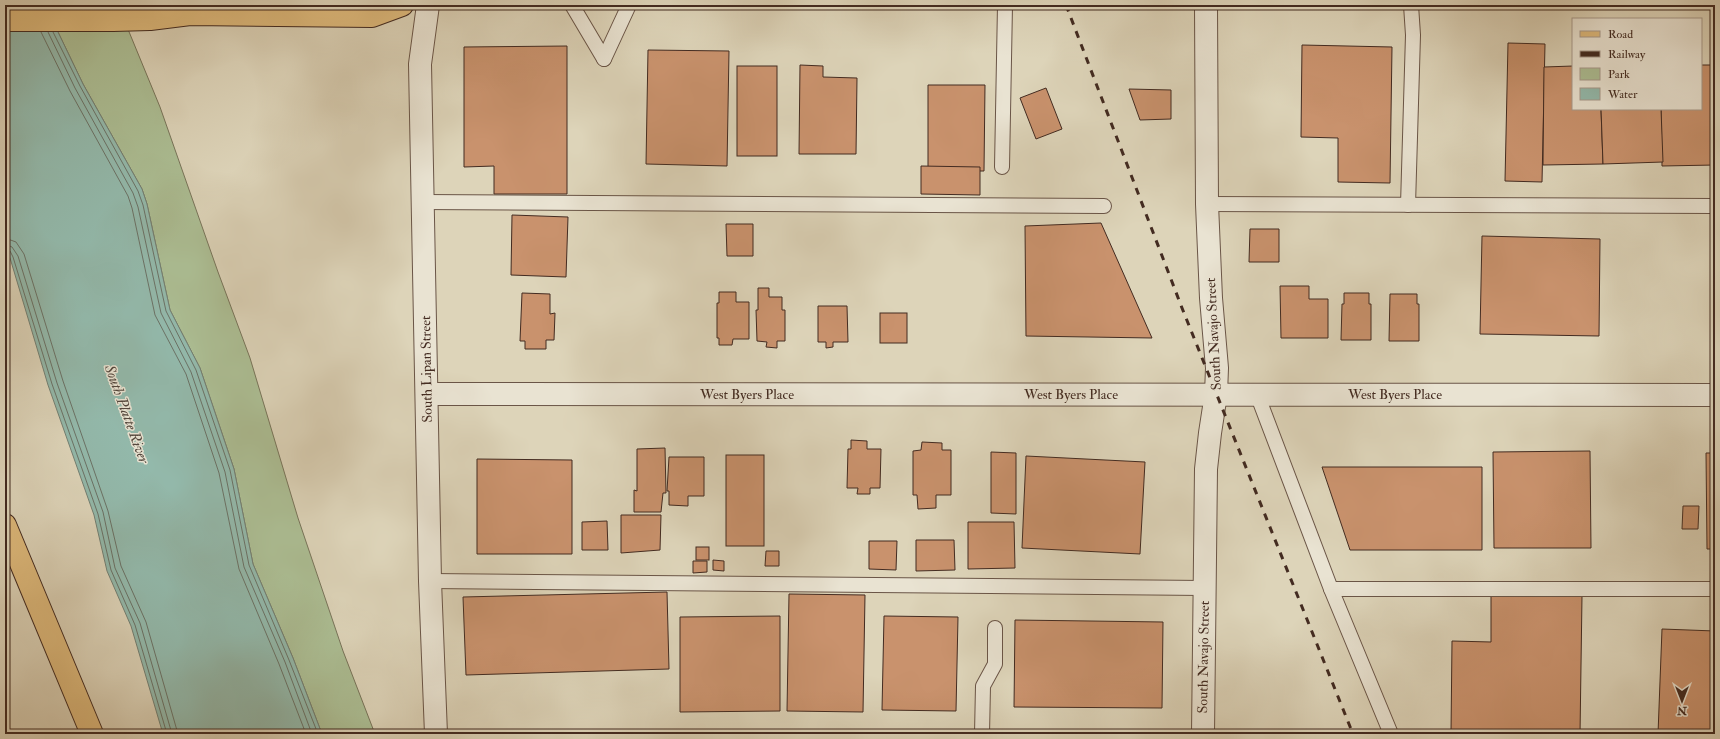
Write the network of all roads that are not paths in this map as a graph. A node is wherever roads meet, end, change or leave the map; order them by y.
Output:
1 (402, 5) edge
2 (428, 5) edge
3 (572, 5) edge
4 (629, 5) edge
5 (1005, 5) edge
6 (1206, 5) edge
7 (1411, 5) edge
8 (5, 20) edge
9 (1002, 167) dead end
10 (422, 202) junction
11 (1207, 204) junction
12 (1408, 205) junction
13 (1104, 206) dead end
14 (1715, 206) edge
15 (427, 394) junction
16 (1216, 394) junction
17 (1257, 394) junction
18 (1715, 394) edge
19 (5, 526) edge
20 (430, 581) junction
21 (1204, 588) junction
22 (1330, 589) junction
23 (1715, 589) edge
24 (995, 628) dead end
25 (92, 734) edge
26 (436, 734) edge
27 (982, 734) edge
28 (1203, 734) edge
29 (1391, 734) edge

1 - 8 main road
2 - 10 street, South Lipan Street
3 - 4 lane
5 - 9 lane
6 - 11 street, South Navajo Street
7 - 12 lane
10 - 13 lane
10 - 15 street, South Lipan Street
11 - 12 lane
11 - 16 street, South Navajo Street
12 - 14 lane
15 - 16 street, West Byers Place
15 - 20 street, South Lipan Street
16 - 17 street, West Byers Place
16 - 21 street, South Navajo Street
17 - 18 street, West Byers Place
17 - 22 lane
19 - 25 main road
20 - 21 lane
20 - 26 street, South Lipan Street
21 - 28 street, South Navajo Street
22 - 23 lane
22 - 29 lane
24 - 27 lane

